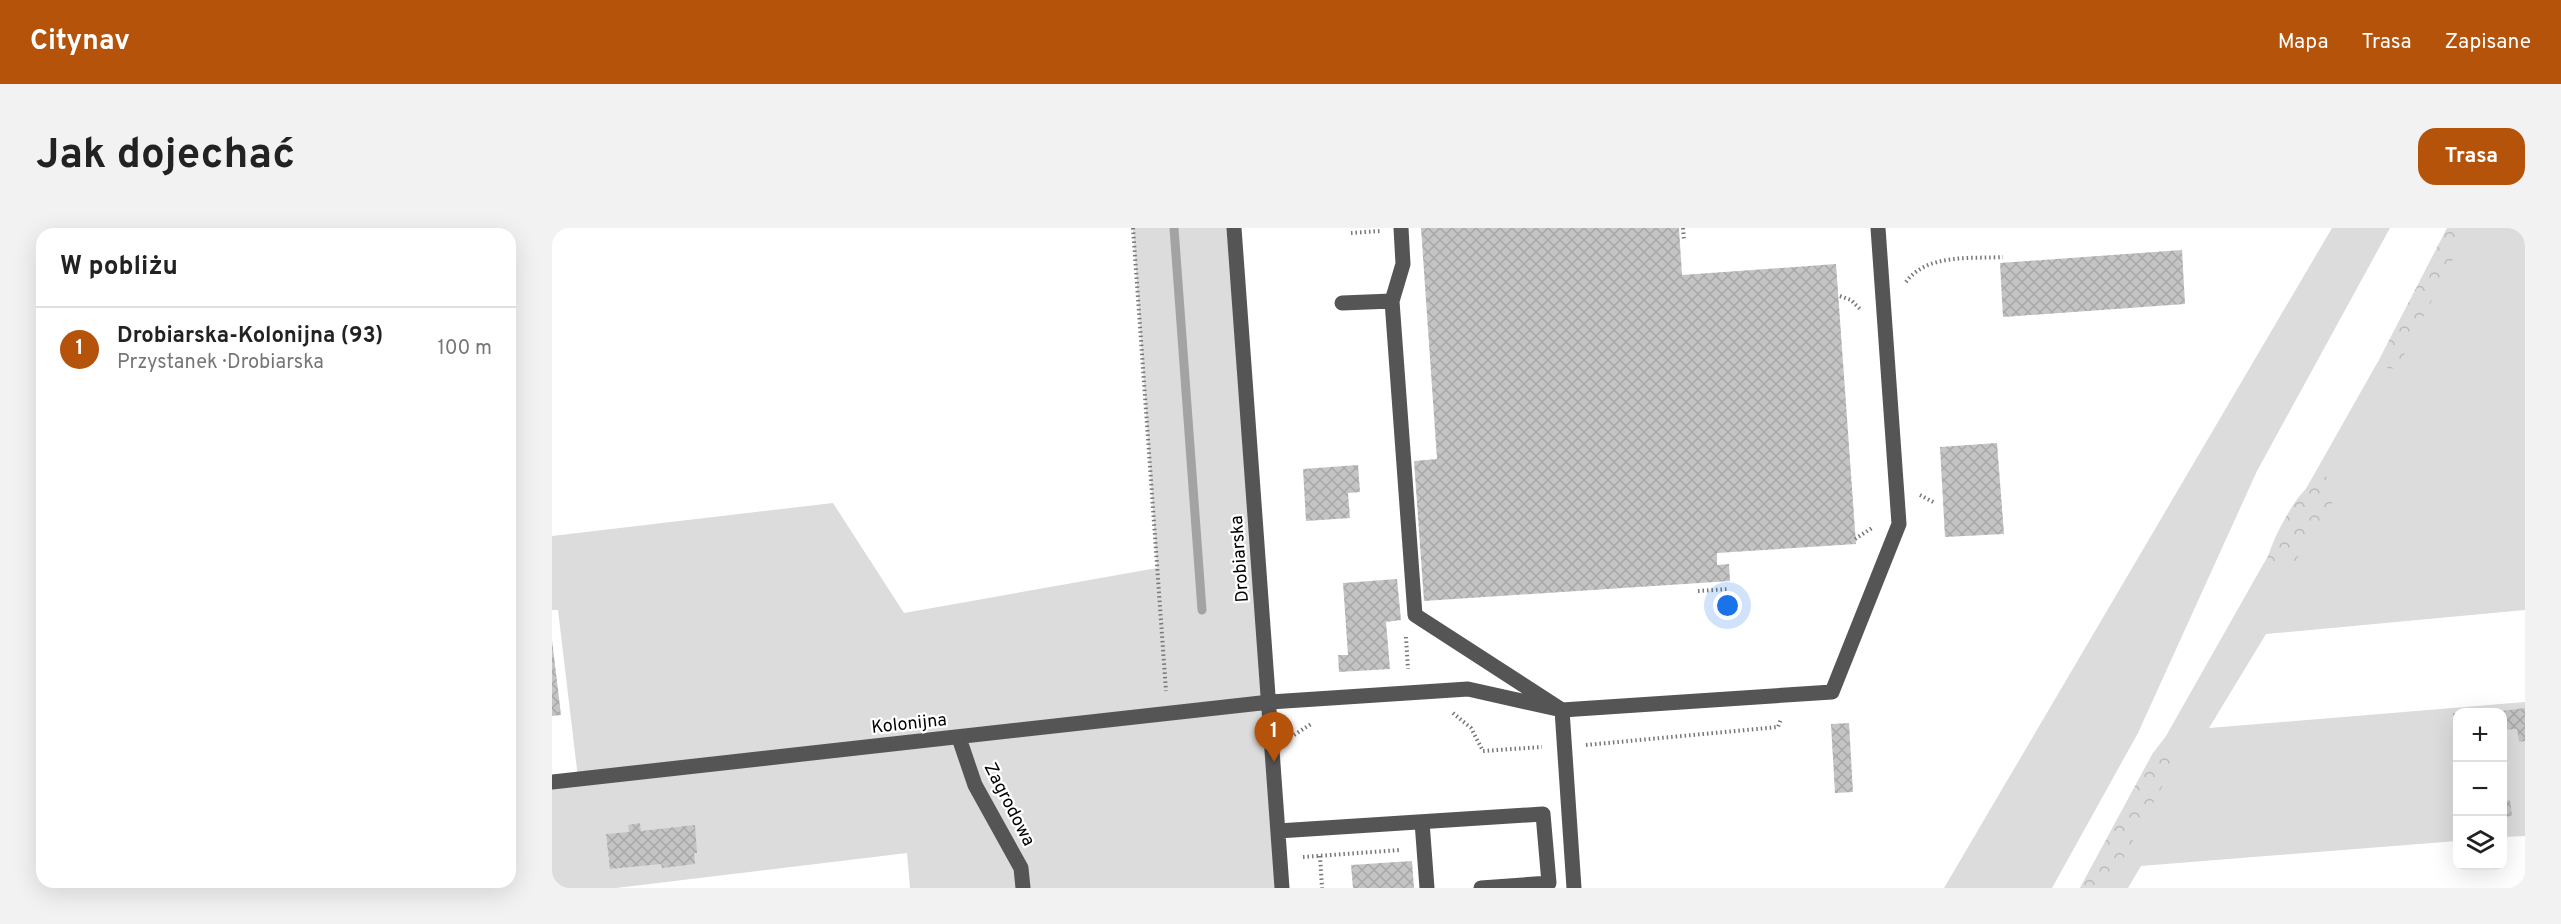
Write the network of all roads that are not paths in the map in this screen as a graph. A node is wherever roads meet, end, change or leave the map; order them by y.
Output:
1 (1234, 228) edge
2 (1878, 228) edge
3 (1394, 229) edge
4 (1392, 301) junction
5 (1342, 303) dead end
6 (1270, 702) junction
7 (1562, 710) junction
8 (958, 738) junction
9 (552, 782) edge
10 (1422, 822) junction
11 (1278, 831) junction
12 (1023, 888) edge
13 (1282, 888) edge
14 (1427, 888) edge
15 (1481, 888) edge
16 (1574, 888) edge

1 - 6 street, Drobiarska
2 - 7 street, Kolonijna
3 - 4 street
4 - 5 street
4 - 7 street
6 - 7 street, Kolonijna
6 - 8 street, Kolonijna
6 - 11 street, Drobiarska
7 - 16 street
8 - 9 street, Kolonijna
8 - 12 street, Zagrodowa
10 - 11 street
10 - 14 street
10 - 15 street
11 - 13 street, Drobiarska

